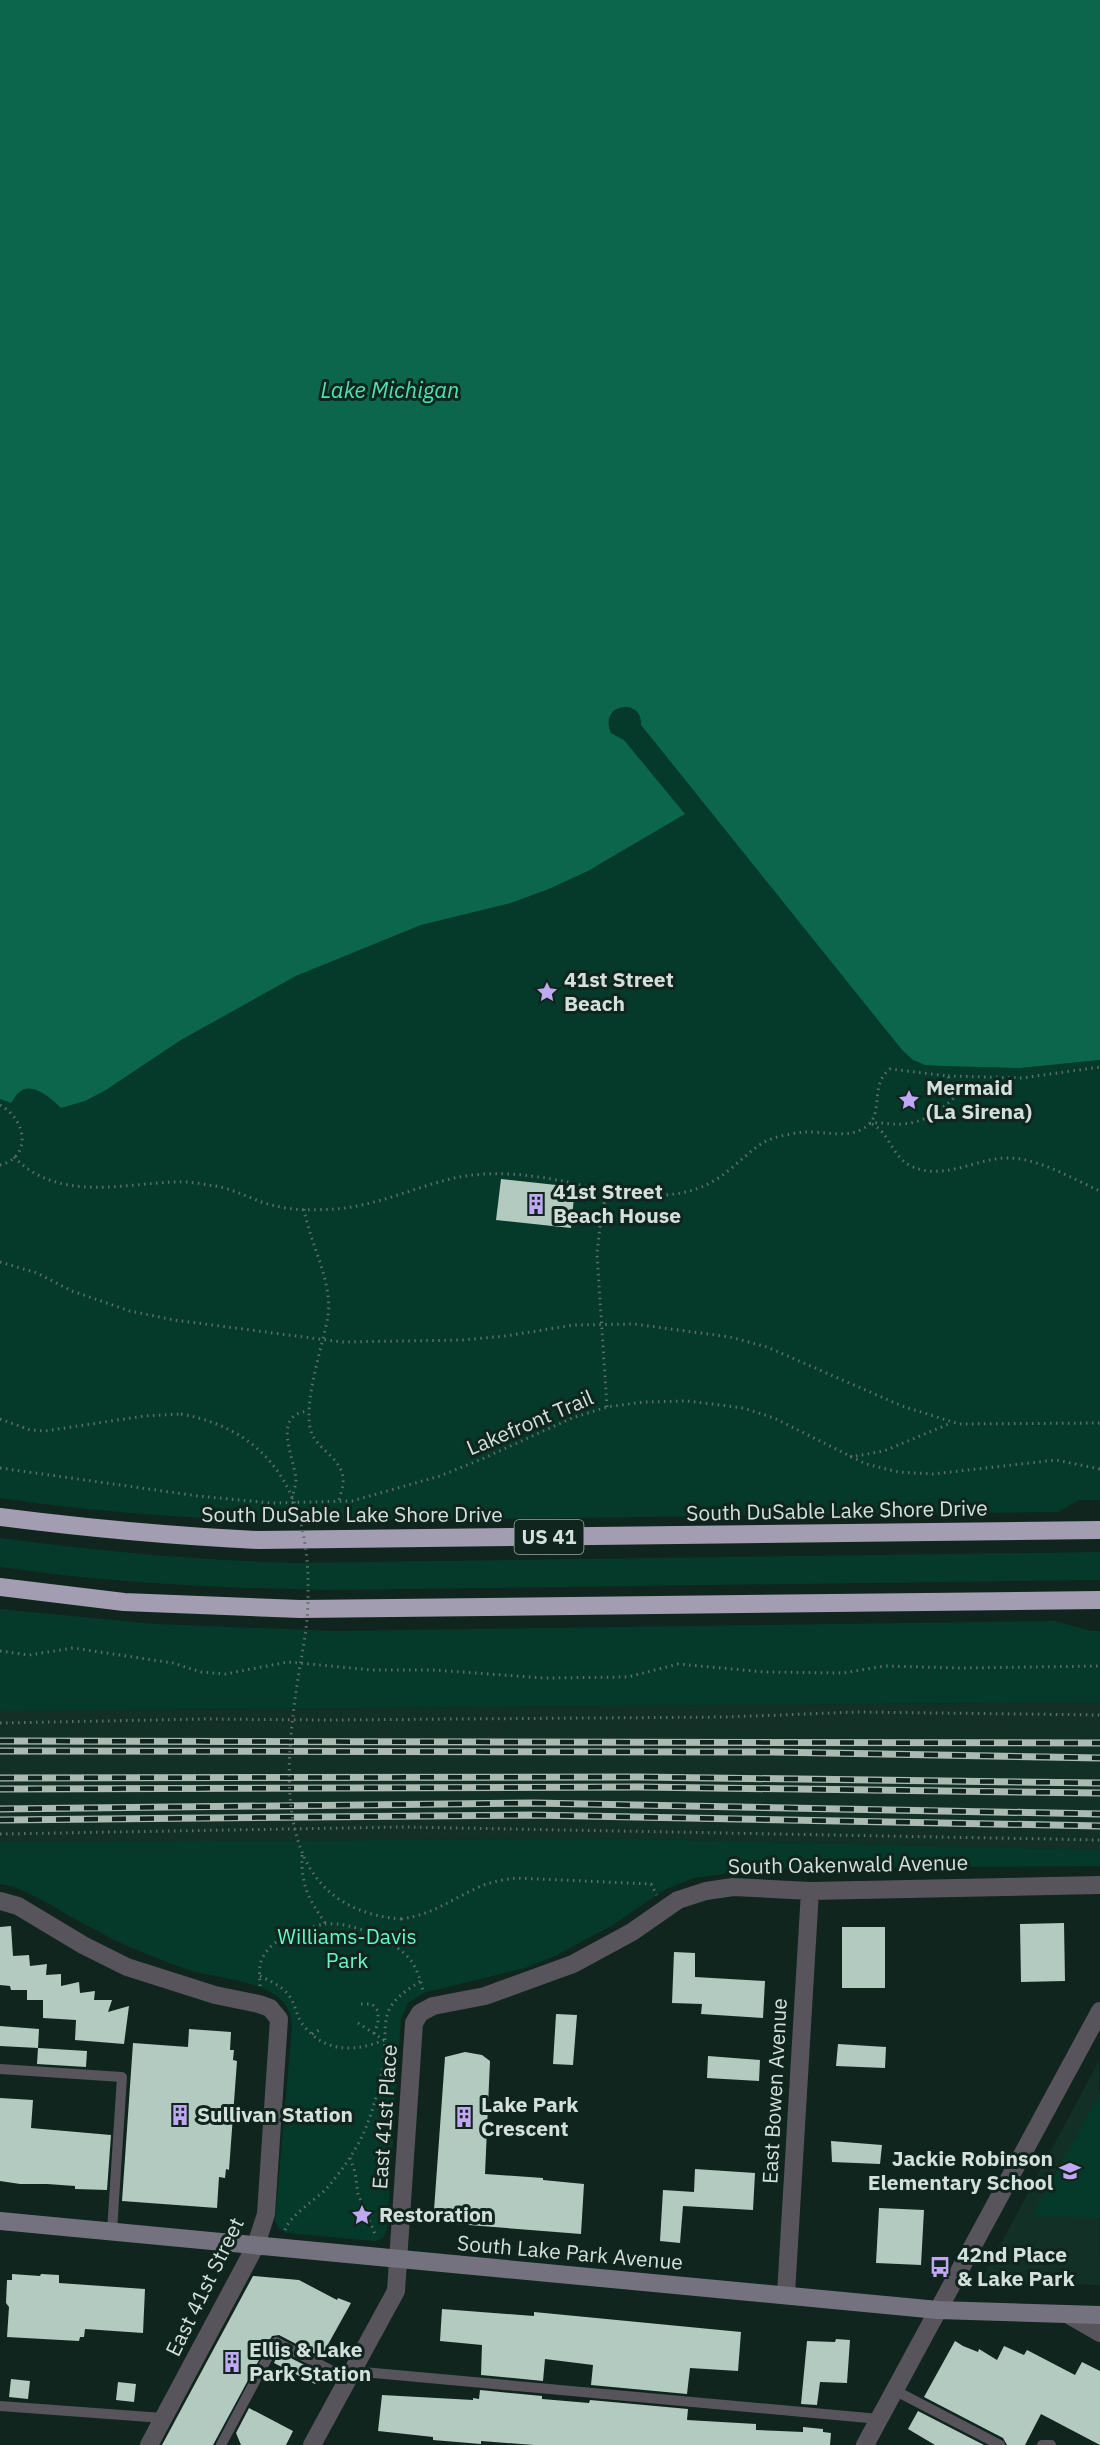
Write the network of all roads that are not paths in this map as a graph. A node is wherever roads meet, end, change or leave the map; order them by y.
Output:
1 (0, 1517) edge
2 (1100, 1530) edge
3 (0, 1587) edge
4 (1100, 1600) edge
5 (1100, 1885) edge
6 (810, 1891) junction
7 (0, 1901) edge
8 (1100, 2011) edge
9 (414, 2023) joint
10 (1092, 2039) edge
11 (0, 2069) edge
12 (0, 2221) edge
13 (112, 2231) junction
14 (256, 2245) junction
15 (398, 2260) junction
16 (786, 2294) junction
17 (938, 2310) junction
18 (1067, 2314) junction
19 (1100, 2315) edge
20 (1100, 2333) edge
21 (350, 2375) junction
22 (894, 2390) junction
23 (0, 2406) edge
24 (163, 2418) junction
25 (879, 2419) junction
26 (149, 2445) edge
27 (221, 2445) edge
28 (312, 2445) edge
29 (865, 2445) edge
30 (1000, 2445) edge
31 (1042, 2445) edge
32 (1051, 2445) edge

1 - 2 highway, South DuSable Lake Shore Drive / US 41
3 - 4 highway
5 - 6 street, South Oakenwald Avenue
6 - 9 street, South Oakenwald Avenue
6 - 16 street, East Bowen Avenue
7 - 14 street, East 41st Street
8 - 10 street
9 - 15 street, East 41st Place
10 - 17 street
11 - 13 lane
12 - 13 street, South Lake Park Avenue
13 - 14 street, South Lake Park Avenue
14 - 15 street, South Lake Park Avenue
14 - 24 street, East 41st Street
15 - 16 street, South Lake Park Avenue
15 - 21 street, East 41st Place
16 - 17 street, South Lake Park Avenue
17 - 18 street, South Lake Park Avenue
17 - 22 street
18 - 19 street, South Lake Park Avenue
18 - 20 street
21 - 25 lane
21 - 27 lane
21 - 28 street, East 41st Place
22 - 25 street
22 - 30 lane
23 - 24 lane
24 - 26 street, East 41st Street
25 - 29 street
31 - 32 lane

